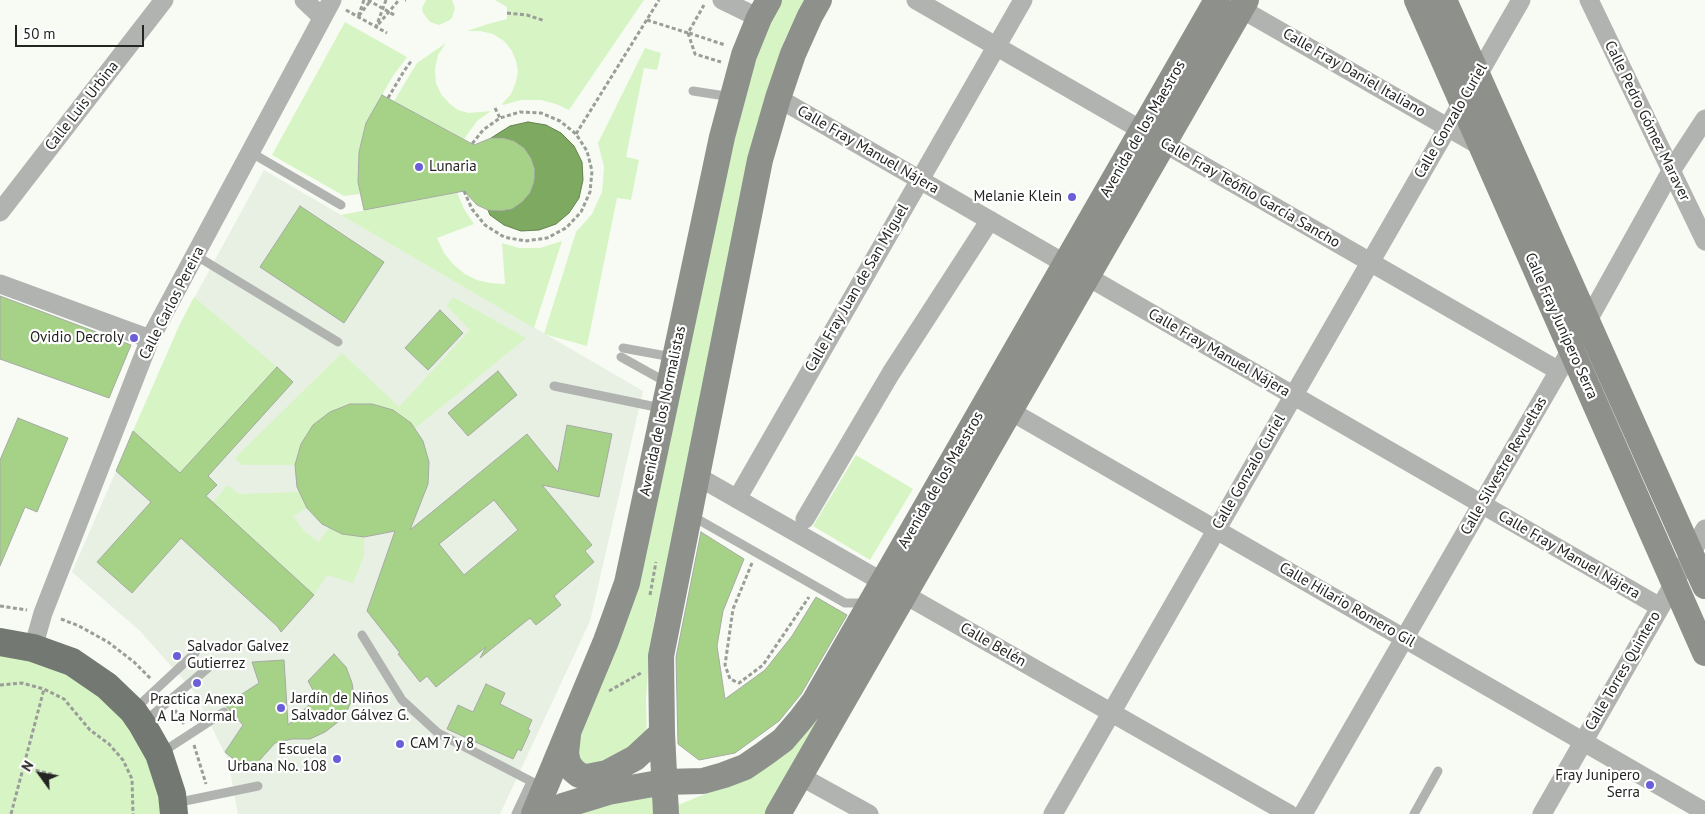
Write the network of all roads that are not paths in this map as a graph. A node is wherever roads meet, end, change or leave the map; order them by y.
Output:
1 (164, 0) edge
2 (304, 0) edge
3 (819, 0) edge
4 (916, 0) edge
5 (1023, 0) edge
6 (1417, 0) edge
7 (1444, 0) edge
8 (1521, 0) edge
9 (1589, 0) edge
10 (713, 2) edge
11 (1233, 2) edge
12 (339, 5) edge
13 (764, 9) edge
14 (322, 17) junction
15 (996, 46) junction
16 (1478, 75) junction
17 (693, 91) dead end
18 (732, 97) junction
19 (778, 98) junction
20 (1462, 102) junction
21 (1705, 119) edge
22 (1448, 127) junction
23 (1153, 137) junction
24 (1482, 147) junction
25 (250, 152) junction
26 (1671, 171) junction
27 (919, 180) junction
28 (341, 205) dead end
29 (0, 212) edge
30 (990, 220) junction
31 (1705, 241) edge
32 (195, 255) junction
33 (1370, 262) junction
34 (1076, 270) junction
35 (0, 284) edge
36 (1587, 322) junction
37 (150, 340) junction
38 (338, 342) dead end
39 (675, 358) junction
40 (1565, 360) junction
41 (669, 383) junction
42 (554, 386) dead end
43 (1293, 396) junction
44 (999, 404) junction
45 (664, 408) junction
46 (697, 476) junction
47 (737, 499) junction
48 (1482, 504) junction
49 (689, 515) junction
50 (805, 519) dead end
51 (1705, 529) edge
52 (1215, 530) junction
53 (1690, 553) junction
54 (1674, 582) junction
55 (1705, 586) edge
56 (893, 588) junction
57 (1660, 607) junction
58 (867, 608) junction
59 (362, 635) dead end
60 (1404, 638) junction
61 (0, 642) edge
62 (33, 648) junction
63 (195, 653) dead end
64 (1705, 653) edge
65 (209, 667) dead end
66 (224, 712) dead end
67 (1110, 712) junction
68 (137, 717) junction
69 (569, 729) junction
70 (662, 733) junction
71 (1583, 742) junction
72 (159, 754) junction
73 (1438, 772) dead end
74 (800, 776) junction
75 (664, 782) junction
76 (537, 785) junction
77 (258, 786) dead end
78 (173, 809) edge
79 (1705, 812) edge
80 (665, 813) edge
81 (516, 814) edge
82 (534, 814) edge
83 (550, 814) edge
84 (778, 814) edge
85 (869, 814) edge
86 (1052, 814) edge
87 (1289, 814) edge
88 (1304, 814) edge
89 (1414, 814) edge
90 (1542, 814) edge

1 - 29 street, Calle Luis Urbina
2 - 14 street
3 - 19 street
4 - 15 street, Calle Fray Teófilo García Sancho
5 - 15 street, Calle Fray Juan de San Miguel
6 - 20 street, Calle Fray Junípero Serra
7 - 16 street, Calle Fray Junípero Serra
8 - 16 street, Calle Gonzalo Curiel
9 - 26 street, Calle Pedro Gómez Maraver
10 - 13 street
11 - 22 street, Calle Fray Daniel Italiano
11 - 23 street, Avenida de los Maestros
12 - 14 street, Calle Carlos Pereira
13 - 18 street, Avenida de los Normalistas
14 - 25 street, Calle Carlos Pereira
15 - 23 street, Calle Fray Teófilo García Sancho
15 - 27 street, Calle Fray Juan de San Miguel
16 - 20 street, Calle Gonzalo Curiel
16 - 36 street, Calle Fray Junípero Serra
17 - 18 lane
18 - 39 street, Avenida de los Normalistas
19 - 27 street, Calle Fray Manuel Nájera
19 - 46 street
20 - 22 street, Calle Gonzalo Curiel
20 - 24 street, Calle Fray Junípero Serra
21 - 26 street, Calle Silvestre Revueltas
22 - 24 street, Calle Fray Daniel Italiano
22 - 33 street, Calle Gonzalo Curiel
23 - 33 street, Calle Fray Teófilo García Sancho
23 - 34 street, Avenida de los Maestros
24 - 40 street, Calle Fray Junípero Serra
25 - 28 lane
25 - 32 street, Calle Carlos Pereira
26 - 31 street, Calle Pedro Gómez Maraver
26 - 36 street, Calle Silvestre Revueltas
27 - 30 street, Calle Fray Manuel Nájera
27 - 47 street, Calle Fray Juan de San Miguel
30 - 34 street, Calle Fray Manuel Nájera
30 - 50 street
32 - 37 street, Calle Carlos Pereira
32 - 38 lane
33 - 40 street, Calle Fray Teófilo García Sancho
33 - 43 street, Calle Gonzalo Curiel
34 - 43 street, Calle Fray Manuel Nájera
34 - 44 street, Avenida de los Maestros
35 - 37 street
36 - 40 street, Calle Silvestre Revueltas
36 - 53 street, Calle Fray Junípero Serra
37 - 62 street, Calle Carlos Pereira
39 - 41 street, Avenida de los Normalistas
39 - 41 lane
40 - 48 street, Calle Silvestre Revueltas
40 - 54 street, Calle Fray Junípero Serra
41 - 45 street, Avenida de los Normalistas
42 - 45 lane
43 - 48 street, Calle Fray Manuel Nájera
43 - 52 street, Calle Gonzalo Curiel
44 - 52 street, Calle Hilario Romero Gil
44 - 56 street, Avenida de los Maestros
45 - 69 street, Avenida de los Normalistas
46 - 47 street, Calle Belén
46 - 49 street
47 - 56 street, Calle Belén
48 - 57 street, Calle Fray Manuel Nájera
48 - 60 street, Calle Silvestre Revueltas
49 - 58 lane
49 - 70 street
51 - 53 street, Calle Torres Quintero
52 - 60 street, Calle Hilario Romero Gil
52 - 67 street, Calle Gonzalo Curiel
53 - 54 street, Calle Torres Quintero
53 - 55 street, Calle Fray Junípero Serra
54 - 57 street, Calle Torres Quintero
54 - 64 street, Calle Fray Junípero Serra
56 - 58 street, Avenida de los Maestros
56 - 67 street, Calle Belén
56 - 74 street, Avenida de los Maestros
57 - 71 street, Calle Torres Quintero
58 - 75 street, Avenida de los Maestros
59 - 76 lane
60 - 71 street, Calle Hilario Romero Gil
60 - 88 street, Calle Silvestre Revueltas
61 - 62 main road
62 - 68 main road
63 - 68 lane
65 - 68 lane
66 - 72 lane
67 - 86 street, Calle Gonzalo Curiel
67 - 87 street, Calle Belén
68 - 72 main road
69 - 70 street
69 - 76 street, Avenida de los Normalistas
70 - 75 street
71 - 79 street, Calle Hilario Romero Gil
71 - 90 street, Calle Torres Quintero
72 - 78 main road
73 - 89 lane
74 - 84 street, Avenida de los Maestros
74 - 85 street
75 - 80 street
75 - 83 street, Avenida de los Maestros
76 - 81 lane
76 - 82 street, Avenida de los Normalistas
77 - 78 lane

